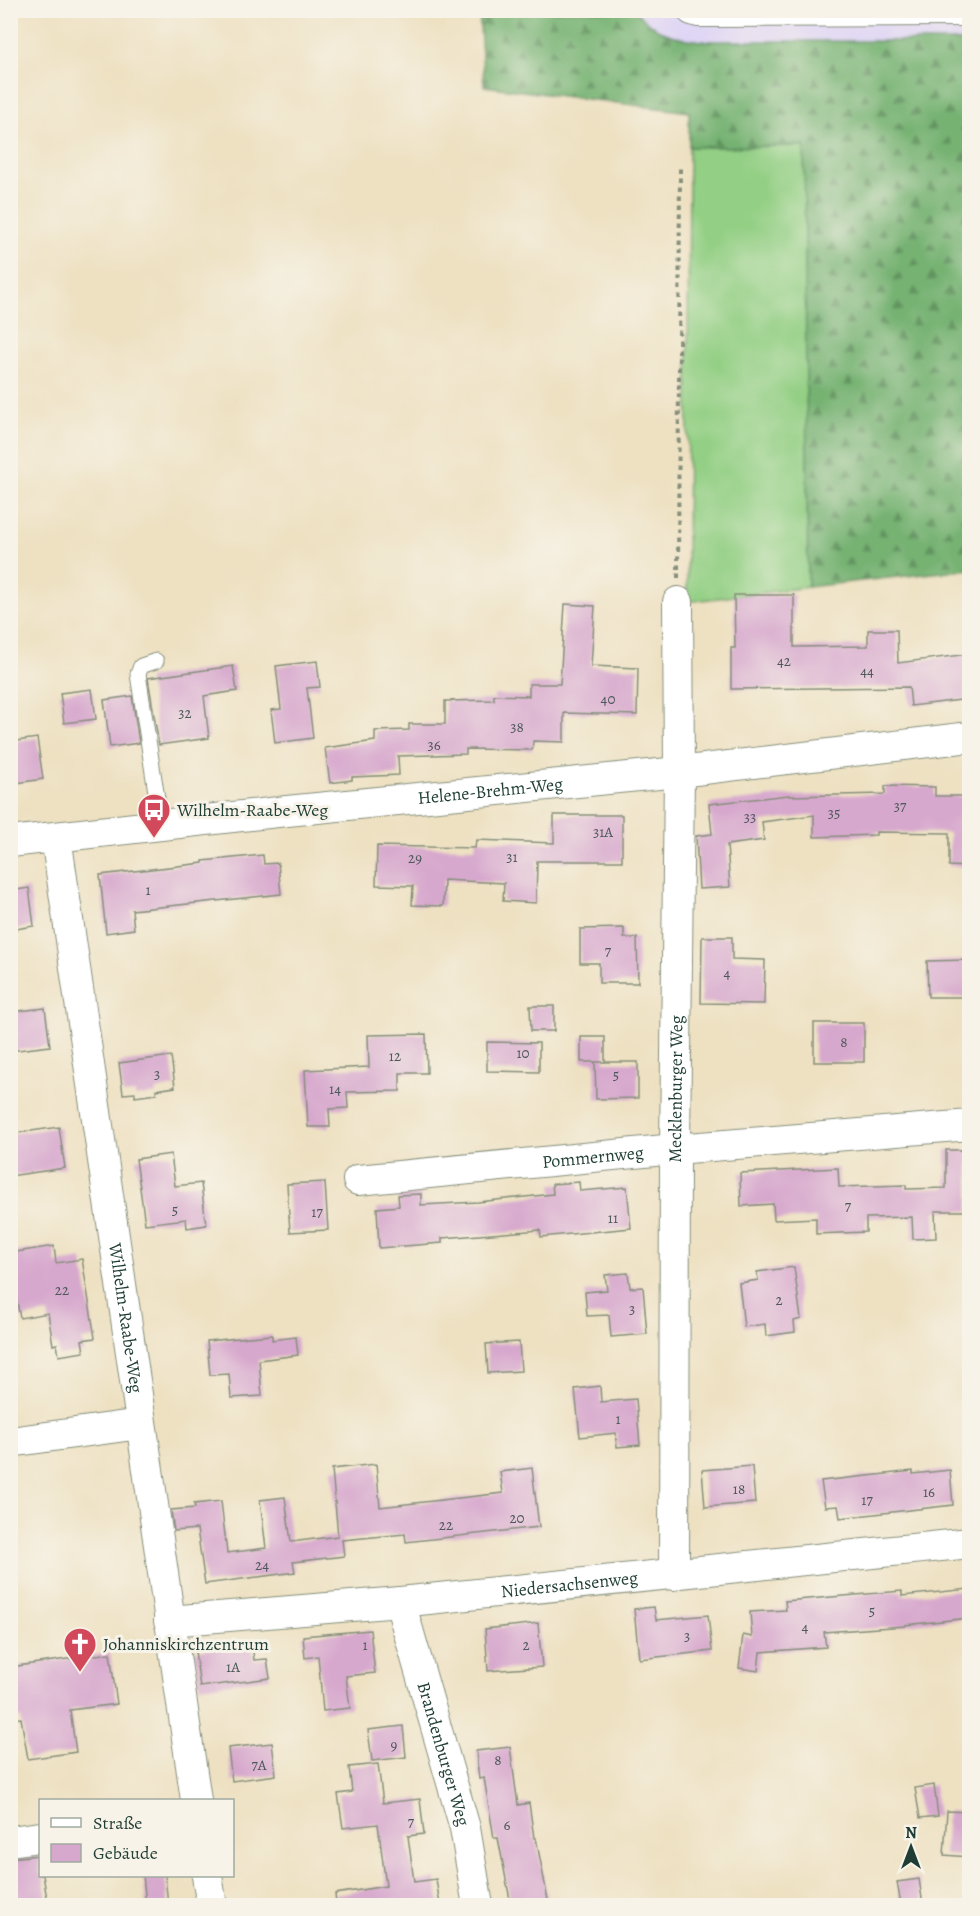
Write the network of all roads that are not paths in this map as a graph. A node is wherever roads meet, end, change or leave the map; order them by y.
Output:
1 (692, 10) edge
2 (969, 11) edge
3 (678, 602) road end
4 (156, 661) dead end
5 (969, 737) edge
6 (679, 772) junction
7 (161, 825) junction
8 (56, 837) junction
9 (10, 842) edge
10 (969, 1125) edge
11 (675, 1149) junction
12 (358, 1180) dead end
13 (140, 1424) junction
14 (10, 1442) edge
15 (969, 1543) edge
16 (674, 1575) junction
17 (400, 1602) junction
18 (169, 1621) junction
19 (196, 1799) edge
20 (39, 1837) edge
21 (10, 1841) edge
22 (207, 1877) edge
23 (212, 1905) edge
24 (478, 1905) edge

1 - 2 street
3 - 6 street, Mecklenburger Weg
4 - 7 lane
5 - 6 street, Helene-Brehm-Weg
6 - 7 street, Helene-Brehm-Weg
6 - 11 street, Mecklenburger Weg
7 - 8 street, Helene-Brehm-Weg
8 - 9 street, Helene-Brehm-Weg
8 - 13 street, Wilhelm-Raabe-Weg
10 - 11 street, Pommernweg
11 - 12 street, Pommernweg
11 - 16 street, Mecklenburger Weg
13 - 14 street
13 - 18 street, Wilhelm-Raabe-Weg
15 - 16 street, Niedersachsenweg
16 - 17 street, Niedersachsenweg
17 - 18 street, Niedersachsenweg
17 - 24 street, Brandenburger Weg
18 - 19 street, Wilhelm-Raabe-Weg
20 - 21 street
22 - 23 street

